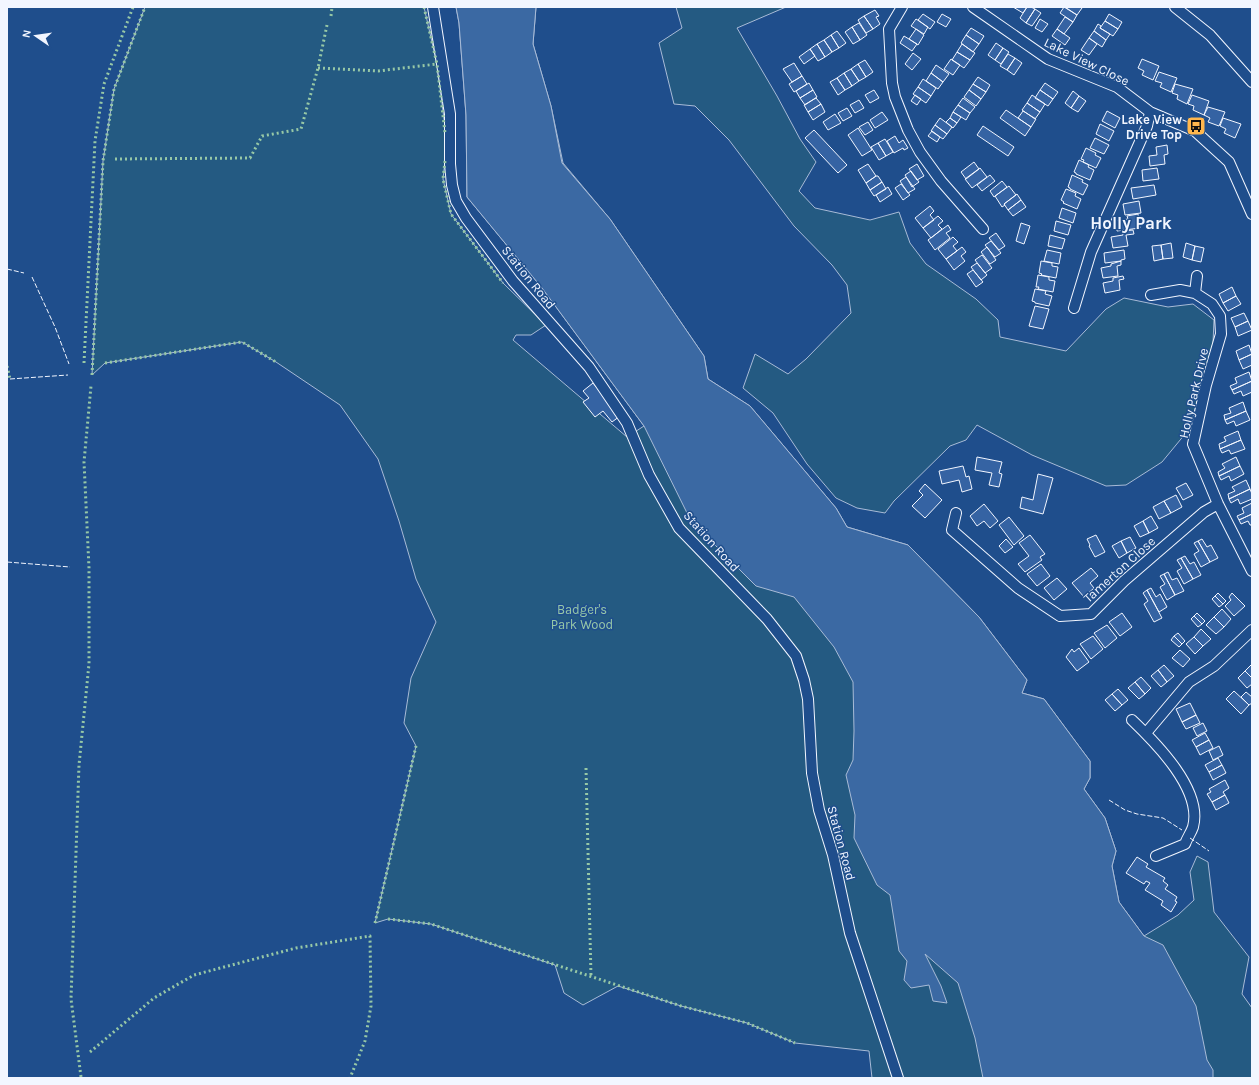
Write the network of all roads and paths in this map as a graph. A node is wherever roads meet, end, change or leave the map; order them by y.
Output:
1 (433, 7) edge
2 (902, 7) edge
3 (973, 7) edge
4 (1175, 7) edge
5 (1252, 82) edge
6 (1150, 112) junction
7 (1252, 214) edge
8 (983, 229) dead end
9 (1197, 276) dead end
10 (1195, 293) junction
11 (1150, 295) dead end
12 (1074, 308) dead end
13 (1218, 504) junction
14 (956, 513) dead end
15 (1252, 571) edge
16 (1252, 630) edge
17 (1132, 720) dead end
18 (1146, 733) junction
19 (1156, 856) dead end
20 (898, 1078) edge

1 - 20 street, Station Road
2 - 8 street
3 - 6 street, Lake View Close
4 - 5 street
6 - 7 street, Lake View Close
6 - 12 street
9 - 10 street
10 - 11 street, Holly Park Drive
10 - 13 street, Holly Park Drive
13 - 14 street, Tamerton Close
13 - 15 street, Holly Park Drive
16 - 18 street
17 - 18 street
18 - 19 street

